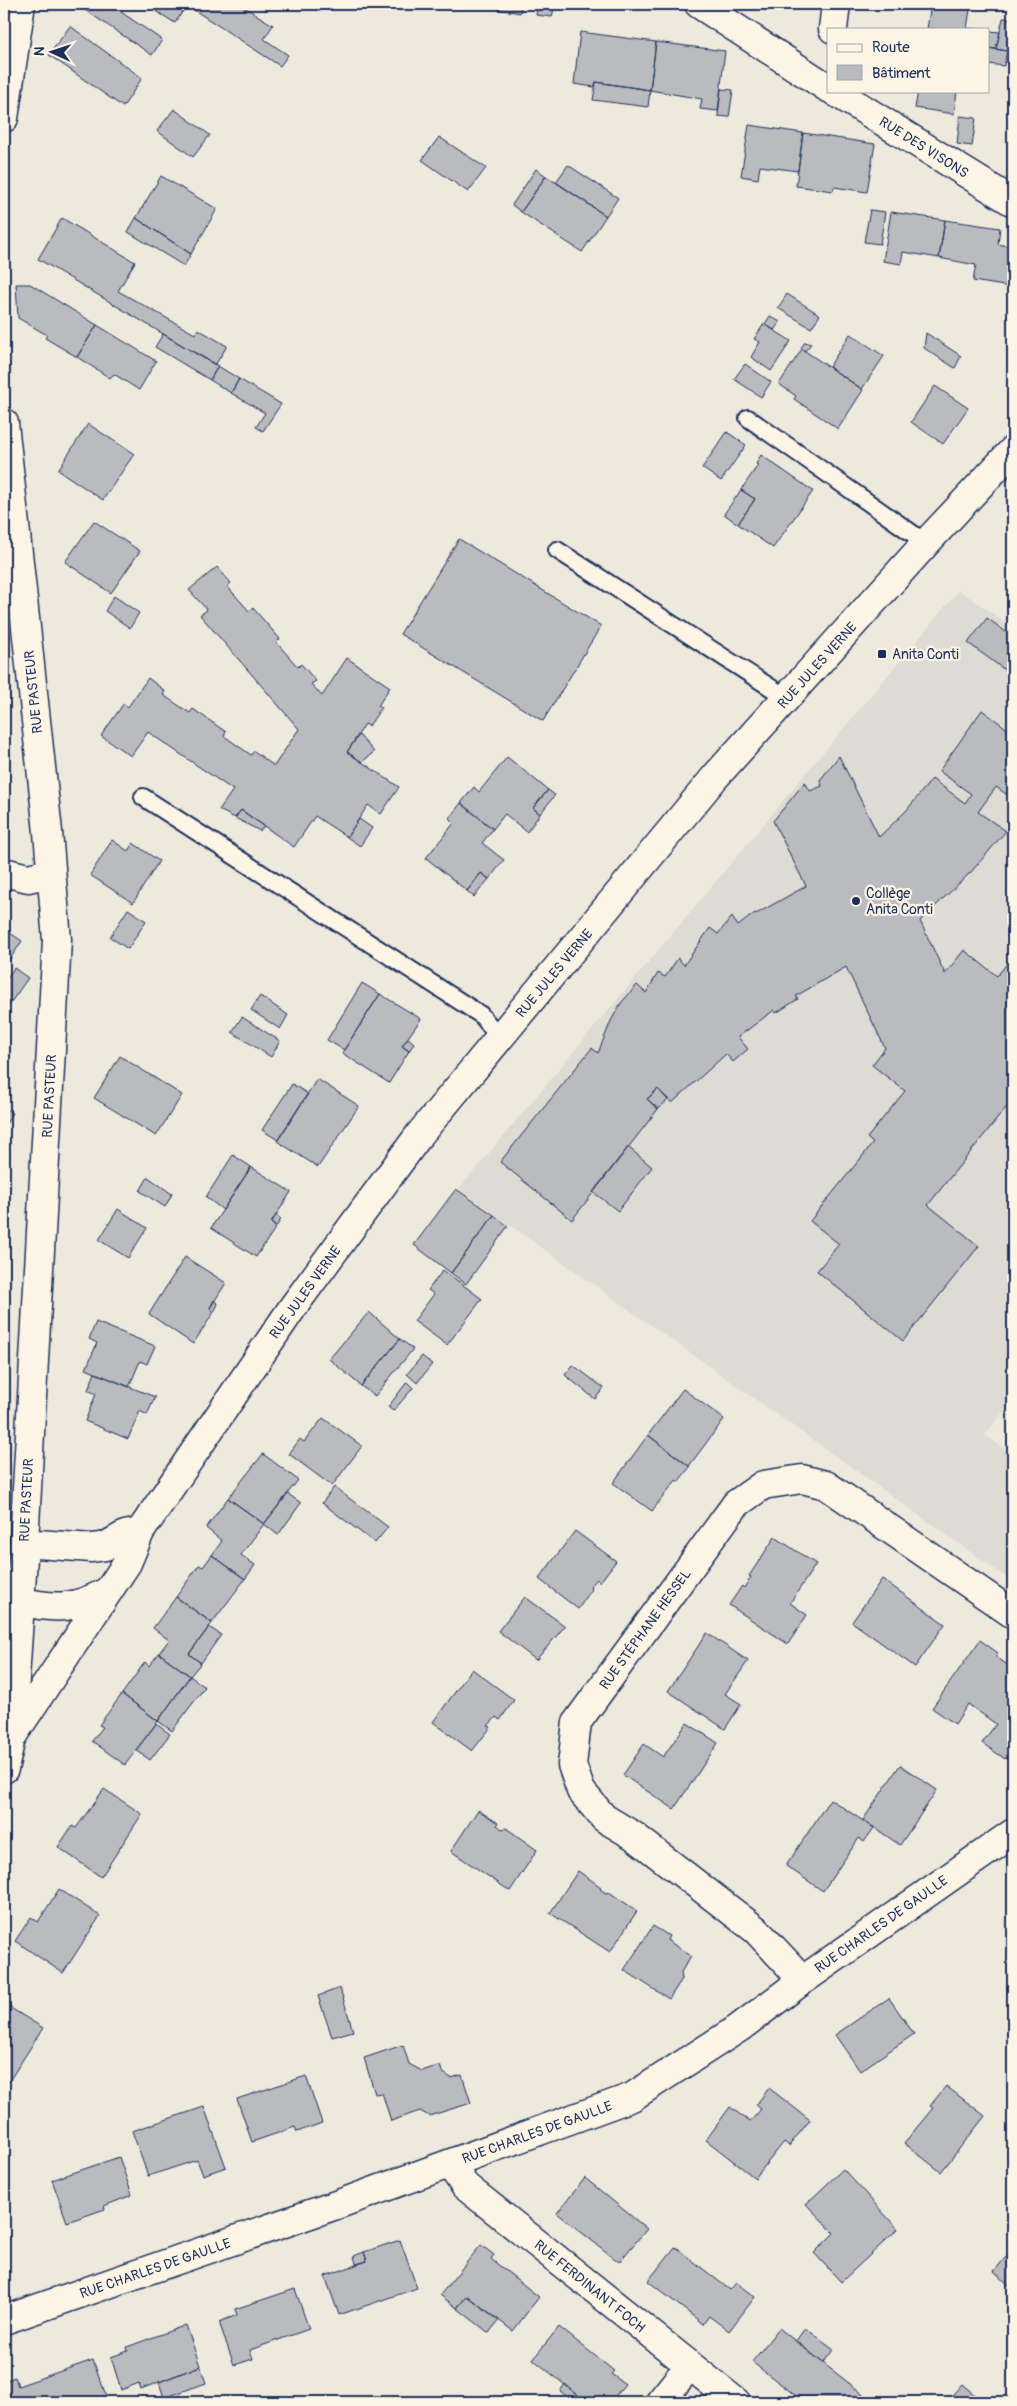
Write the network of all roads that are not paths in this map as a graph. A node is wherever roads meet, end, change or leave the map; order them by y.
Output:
1 (20, 4) edge
2 (698, 4) edge
3 (836, 4) edge
4 (833, 28) edge
5 (827, 80) edge
6 (846, 92) edge
7 (4, 118) edge
8 (1013, 202) edge
9 (748, 418) dead end
10 (4, 423) edge
11 (1013, 450) edge
12 (926, 543) junction
13 (557, 550) dead end
14 (787, 698) junction
15 (143, 797) dead end
16 (4, 872) edge
17 (51, 873) junction
18 (500, 1038) junction
19 (140, 1532) junction
20 (17, 1557) edge
21 (108, 1591) junction
22 (19, 1601) junction
23 (1013, 1614) edge
24 (11, 1738) junction
25 (4, 1769) edge
26 (1013, 1833) edge
27 (803, 1980) junction
28 (450, 2164) junction
29 (4, 2320) edge
30 (689, 2366) junction
31 (660, 2402) edge
32 (736, 2402) edge

1 - 7 street
2 - 5 street, RUE DES VISONS
3 - 4 street
6 - 8 street, RUE DES VISONS
9 - 12 lane
10 - 17 street, RUE PASTEUR
11 - 12 street, RUE JULES VERNE
12 - 14 street, RUE JULES VERNE
13 - 14 lane
14 - 18 street, RUE JULES VERNE
15 - 18 lane
16 - 17 street
17 - 20 street, RUE PASTEUR
18 - 19 street, RUE JULES VERNE
19 - 20 street
19 - 21 street, RUE JULES VERNE
20 - 22 street, RUE PASTEUR
21 - 22 street, RUE JULES VERNE
21 - 24 street
22 - 24 street, RUE PASTEUR
23 - 27 street, RUE STÉPHANE HESSEL
24 - 25 street, RUE PASTEUR
26 - 27 street, RUE CHARLES DE GAULLE
27 - 28 street, RUE CHARLES DE GAULLE
28 - 29 street, RUE CHARLES DE GAULLE
28 - 30 street, RUE FERDINANT FOCH
30 - 31 street
30 - 32 street, RUE FERDINANT FOCH

